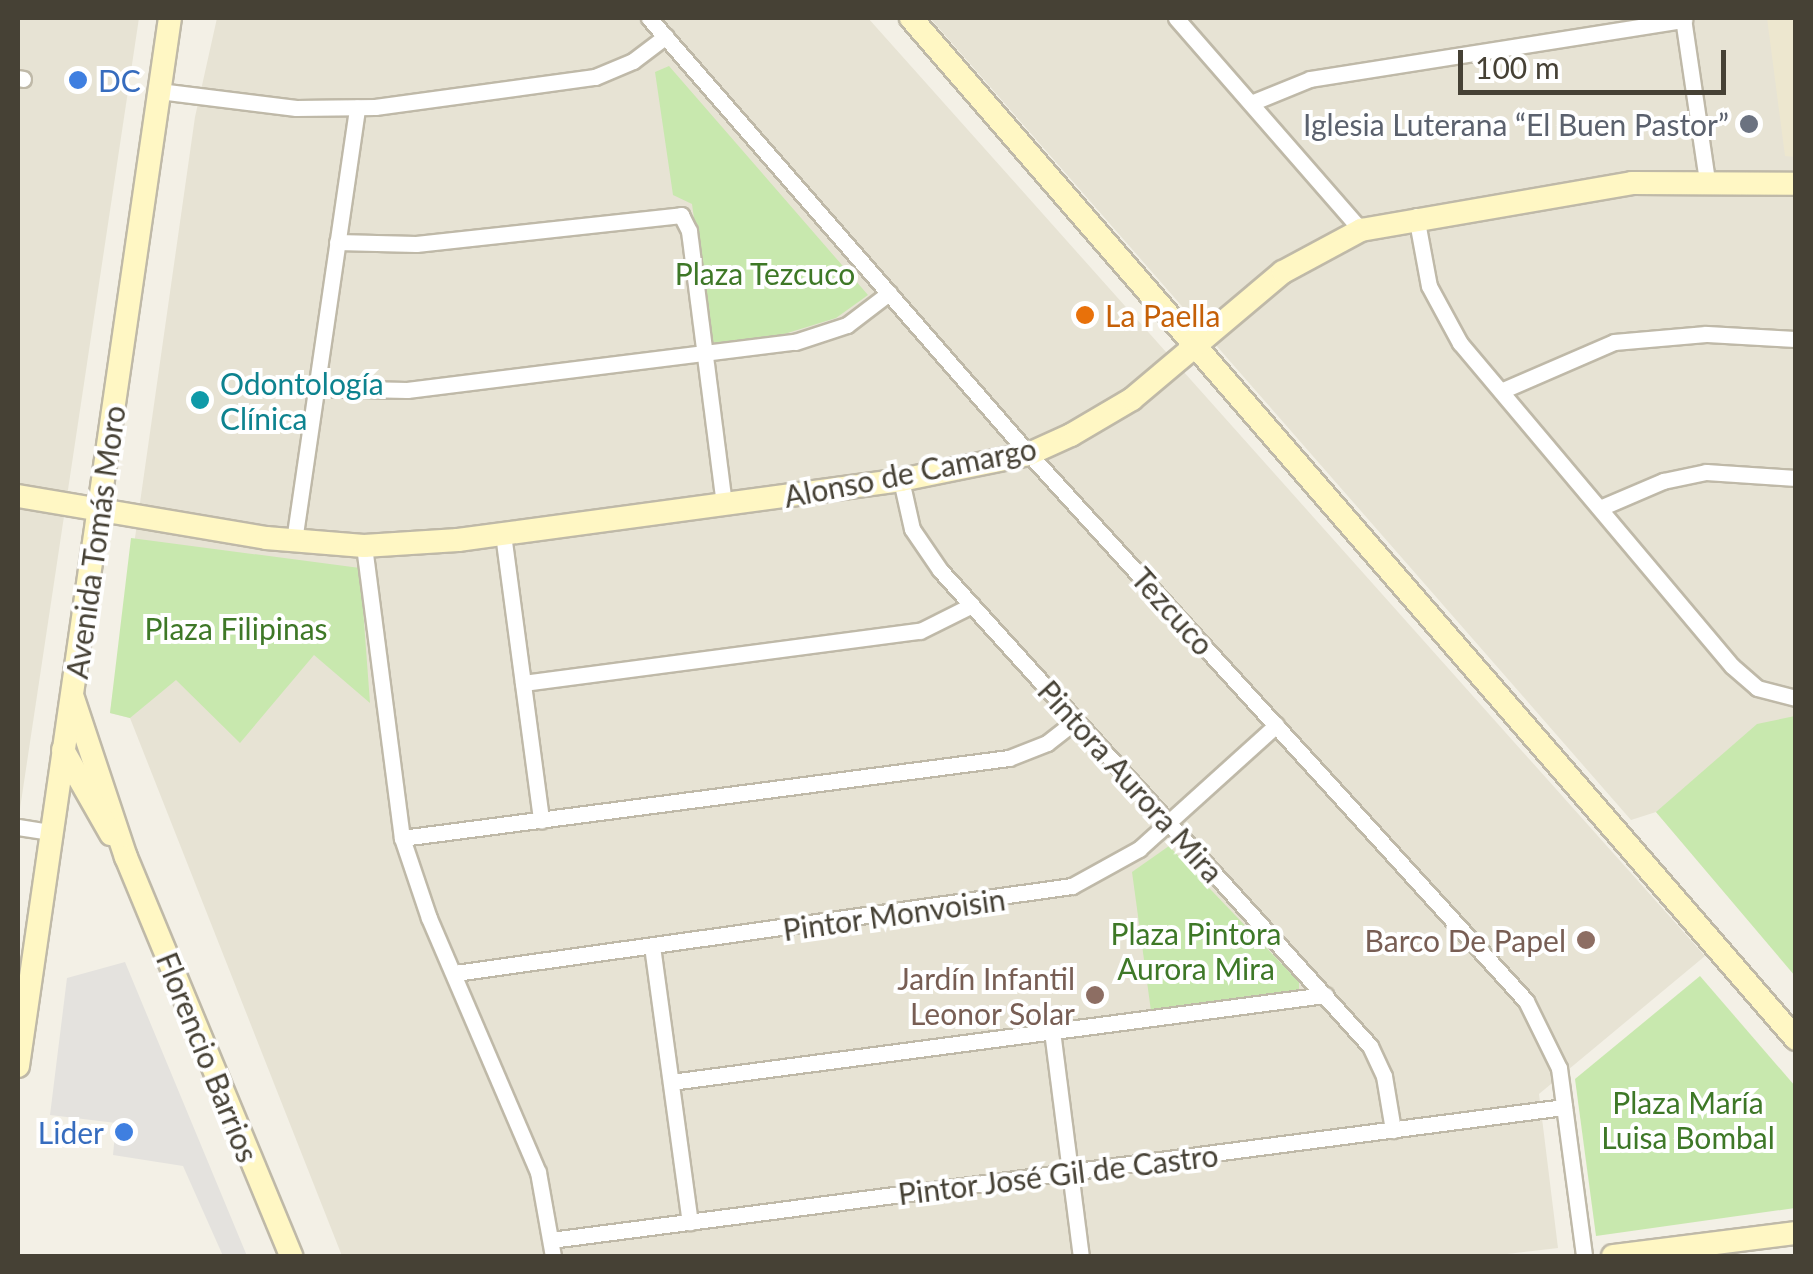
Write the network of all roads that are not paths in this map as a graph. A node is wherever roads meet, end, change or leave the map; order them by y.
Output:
1 (170, 18) edge
2 (650, 18) edge
3 (911, 18) edge
4 (1176, 18) edge
5 (1684, 19) edge
6 (666, 36) junction
7 (159, 91) junction
8 (1251, 104) junction
9 (357, 108) junction
10 (1707, 180) junction
11 (1796, 184) edge
12 (1416, 216) junction
13 (1361, 230) junction
14 (338, 242) junction
15 (889, 293) junction
16 (1796, 339) edge
17 (1197, 346) junction
18 (704, 353) junction
19 (316, 388) junction
20 (1502, 390) junction
21 (1029, 454) junction
22 (1796, 478) edge
23 (901, 480) junction
24 (18, 496) edge
25 (724, 506) junction
26 (1600, 508) junction
27 (100, 512) junction
28 (503, 534) junction
29 (294, 542) junction
30 (364, 546) junction
31 (972, 605) junction
32 (523, 683) junction
33 (72, 694) junction
34 (1796, 698) edge
35 (1076, 720) junction
36 (1276, 725) junction
37 (63, 750) junction
38 (541, 820) junction
39 (1169, 822) junction
40 (18, 827) edge
41 (51, 832) junction
42 (402, 838) junction
43 (126, 857) junction
44 (652, 946) junction
45 (456, 972) junction
46 (1325, 995) junction
47 (1052, 1031) junction
48 (1796, 1039) edge
49 (18, 1066) edge
50 (670, 1082) junction
51 (1564, 1107) junction
52 (1393, 1130) junction
53 (1070, 1172) junction
54 (690, 1222) junction
55 (1796, 1233) edge
56 (552, 1248) edge
57 (291, 1256) edge
58 (1081, 1256) edge
59 (1584, 1256) edge
60 (1614, 1256) edge

1 - 7 main road, Avenida Tomás Moro
2 - 6 street, Tezcuco
3 - 17 main road
4 - 8 street
5 - 8 street
5 - 10 street
6 - 9 street
6 - 15 street, Tezcuco
7 - 9 street
7 - 27 main road, Avenida Tomás Moro
8 - 13 street
9 - 14 street
10 - 11 main road, Alonso de Camargo
10 - 12 main road, Alonso de Camargo
12 - 13 main road, Alonso de Camargo
12 - 20 street
13 - 17 main road, Alonso de Camargo
14 - 18 street
14 - 19 street
15 - 18 street
15 - 21 street, Tezcuco
16 - 20 street
17 - 21 main road, Alonso de Camargo
17 - 48 main road
18 - 19 street
18 - 25 street
19 - 29 street
20 - 26 street
21 - 23 main road, Alonso de Camargo
21 - 36 street, Tezcuco
22 - 26 street
23 - 25 main road, Alonso de Camargo
23 - 31 street, Pintora Aurora Mira
24 - 27 main road, Alonso de Camargo
25 - 28 main road, Alonso de Camargo
26 - 34 street
27 - 29 main road, Alonso de Camargo
27 - 33 main road, Avenida Tomás Moro
28 - 30 main road, Alonso de Camargo
28 - 32 street
29 - 30 main road, Alonso de Camargo
30 - 42 street
31 - 32 street
31 - 35 street, Pintora Aurora Mira
32 - 38 street
33 - 37 main road, Avenida Tomás Moro
33 - 43 main road, Florencio Barrios
35 - 38 street
35 - 39 street, Pintora Aurora Mira
36 - 39 street, Pintor Monvoisin
36 - 51 street, Tezcuco
37 - 41 main road, Avenida Tomás Moro
37 - 43 main road, Florencio Barrios
38 - 42 street
39 - 44 street, Pintor Monvoisin
39 - 46 street, Pintora Aurora Mira
40 - 41 street
41 - 49 main road, Avenida Tomás Moro
42 - 45 street
43 - 57 main road, Florencio Barrios
44 - 45 street, Pintor Monvoisin
44 - 50 street
45 - 56 street
46 - 47 street
46 - 52 street, Pintora Aurora Mira
47 - 50 street
47 - 53 street
50 - 54 street
51 - 52 street, Pintor José Gil de Castro
51 - 59 street, Tezcuco
52 - 53 street, Pintor José Gil de Castro
53 - 54 street, Pintor José Gil de Castro
53 - 58 street
54 - 56 street, Pintor José Gil de Castro
55 - 60 main road

